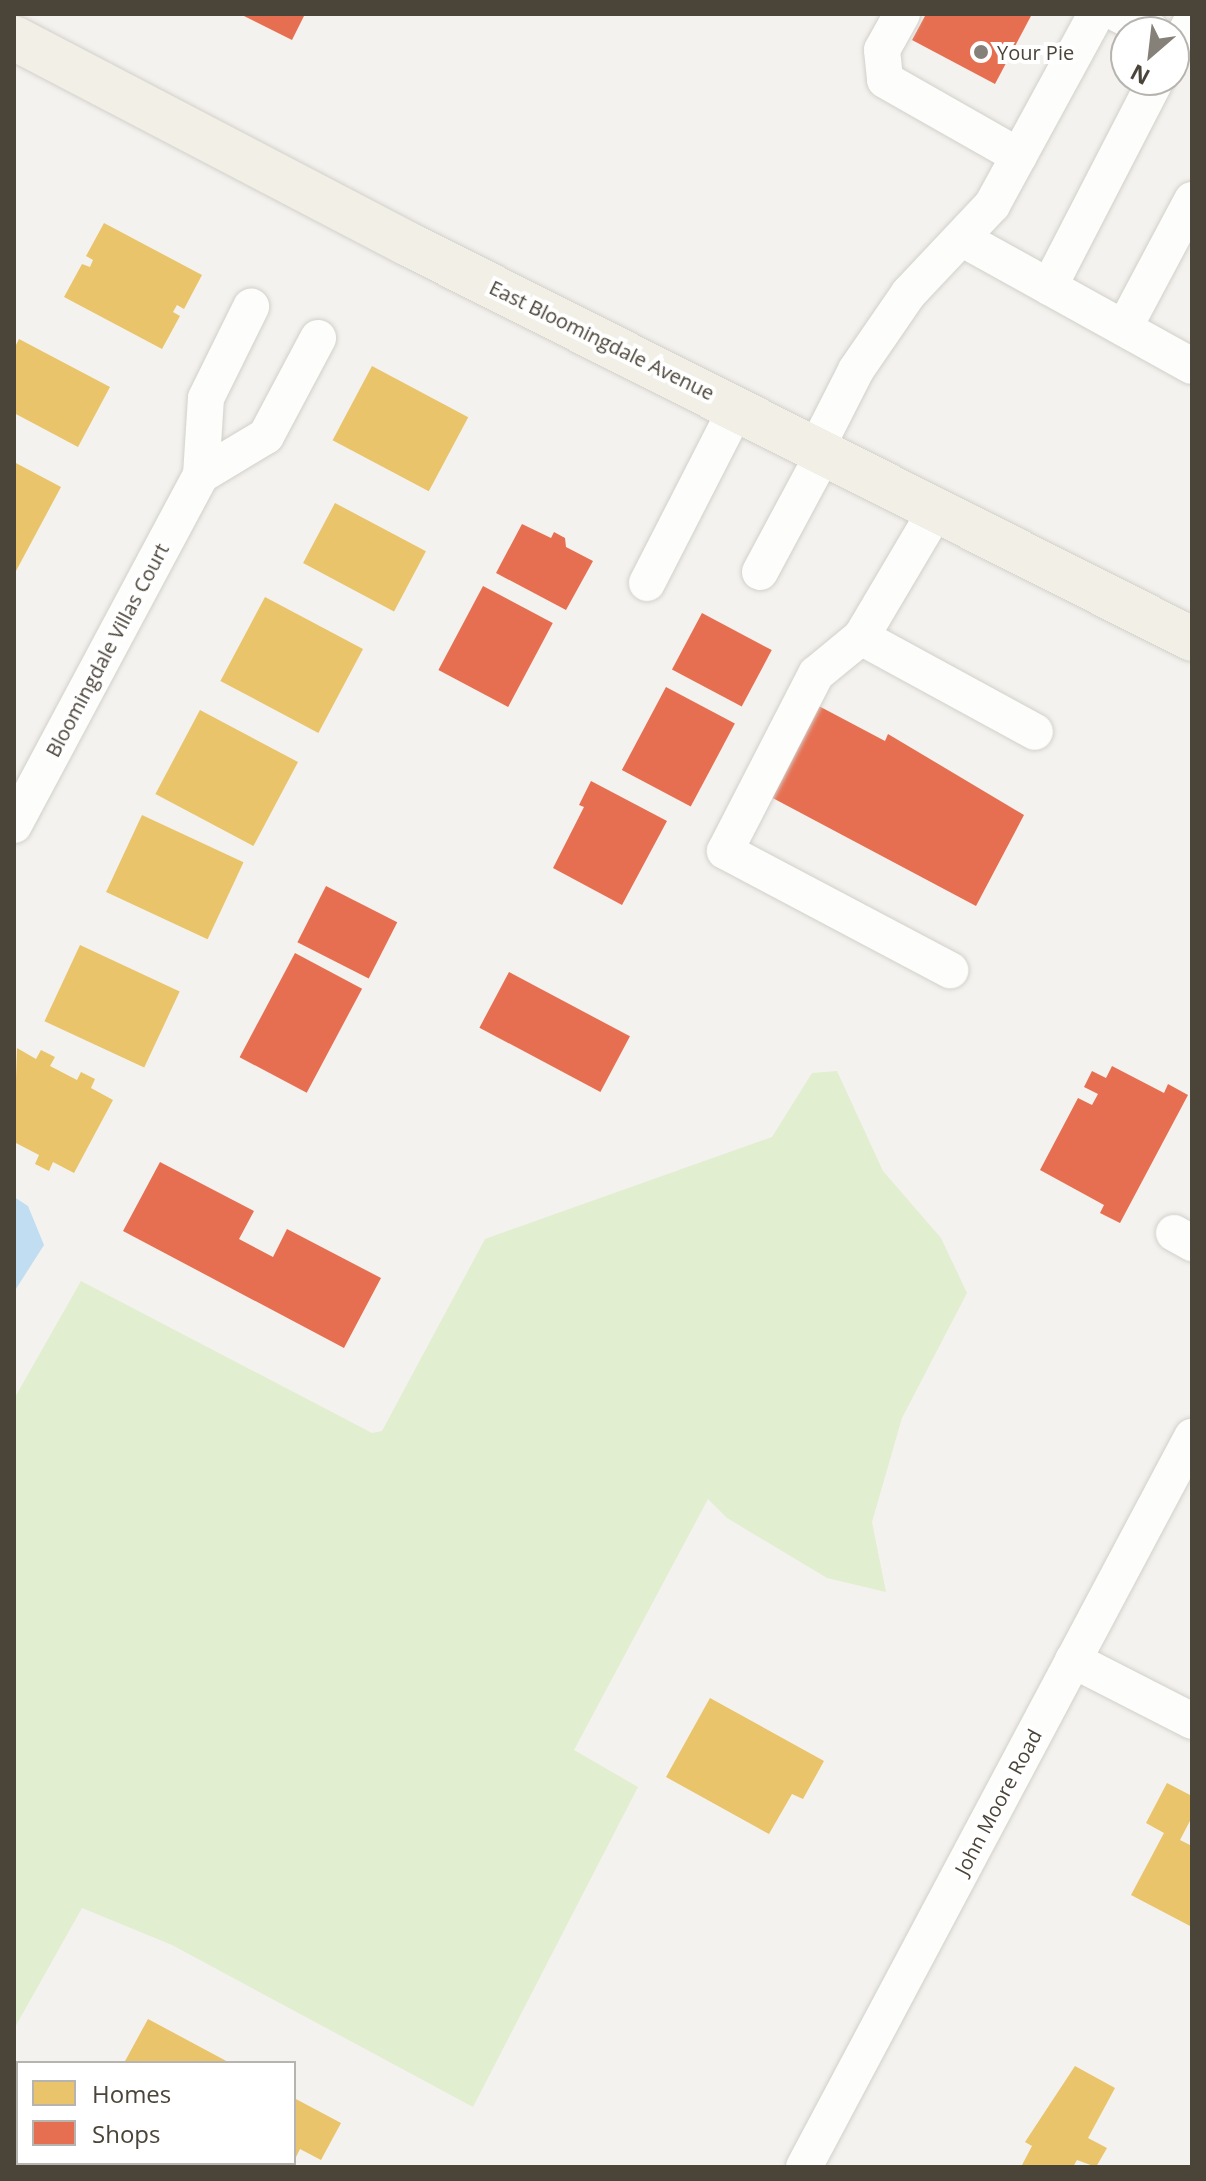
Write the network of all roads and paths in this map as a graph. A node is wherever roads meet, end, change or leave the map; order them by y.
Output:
1 (902, 14) edge
2 (1096, 14) edge
3 (14, 38) edge
4 (1148, 96) edge
5 (1019, 156) junction
6 (1192, 200) edge
7 (961, 238) junction
8 (1049, 287) junction
9 (251, 307) dead end
10 (1124, 328) junction
11 (318, 338) dead end
12 (1192, 366) edge
13 (737, 407) junction
14 (821, 449) junction
15 (201, 475) junction
16 (938, 507) junction
17 (760, 572) dead end
18 (647, 583) dead end
19 (861, 637) junction
20 (1192, 639) edge
21 (1035, 732) dead end
22 (14, 825) edge
23 (950, 970) dead end
24 (1192, 1437) edge
25 (1073, 1660) junction
26 (1192, 1721) edge
27 (804, 2167) edge

1 - 5 street
2 - 5 street
3 - 13 main road, East Bloomingdale Avenue
4 - 8 street
5 - 7 street
6 - 10 street
7 - 8 street
7 - 14 street
8 - 10 street
9 - 15 street
10 - 12 street
11 - 15 street
13 - 14 main road, East Bloomingdale Avenue
13 - 18 street
14 - 16 main road, East Bloomingdale Avenue
14 - 17 street
15 - 22 street, Bloomingdale Villas Court
16 - 19 street
16 - 20 main road, East Bloomingdale Avenue
19 - 21 street
19 - 23 street
24 - 25 street, John Moore Road
25 - 26 street
25 - 27 street, John Moore Road

